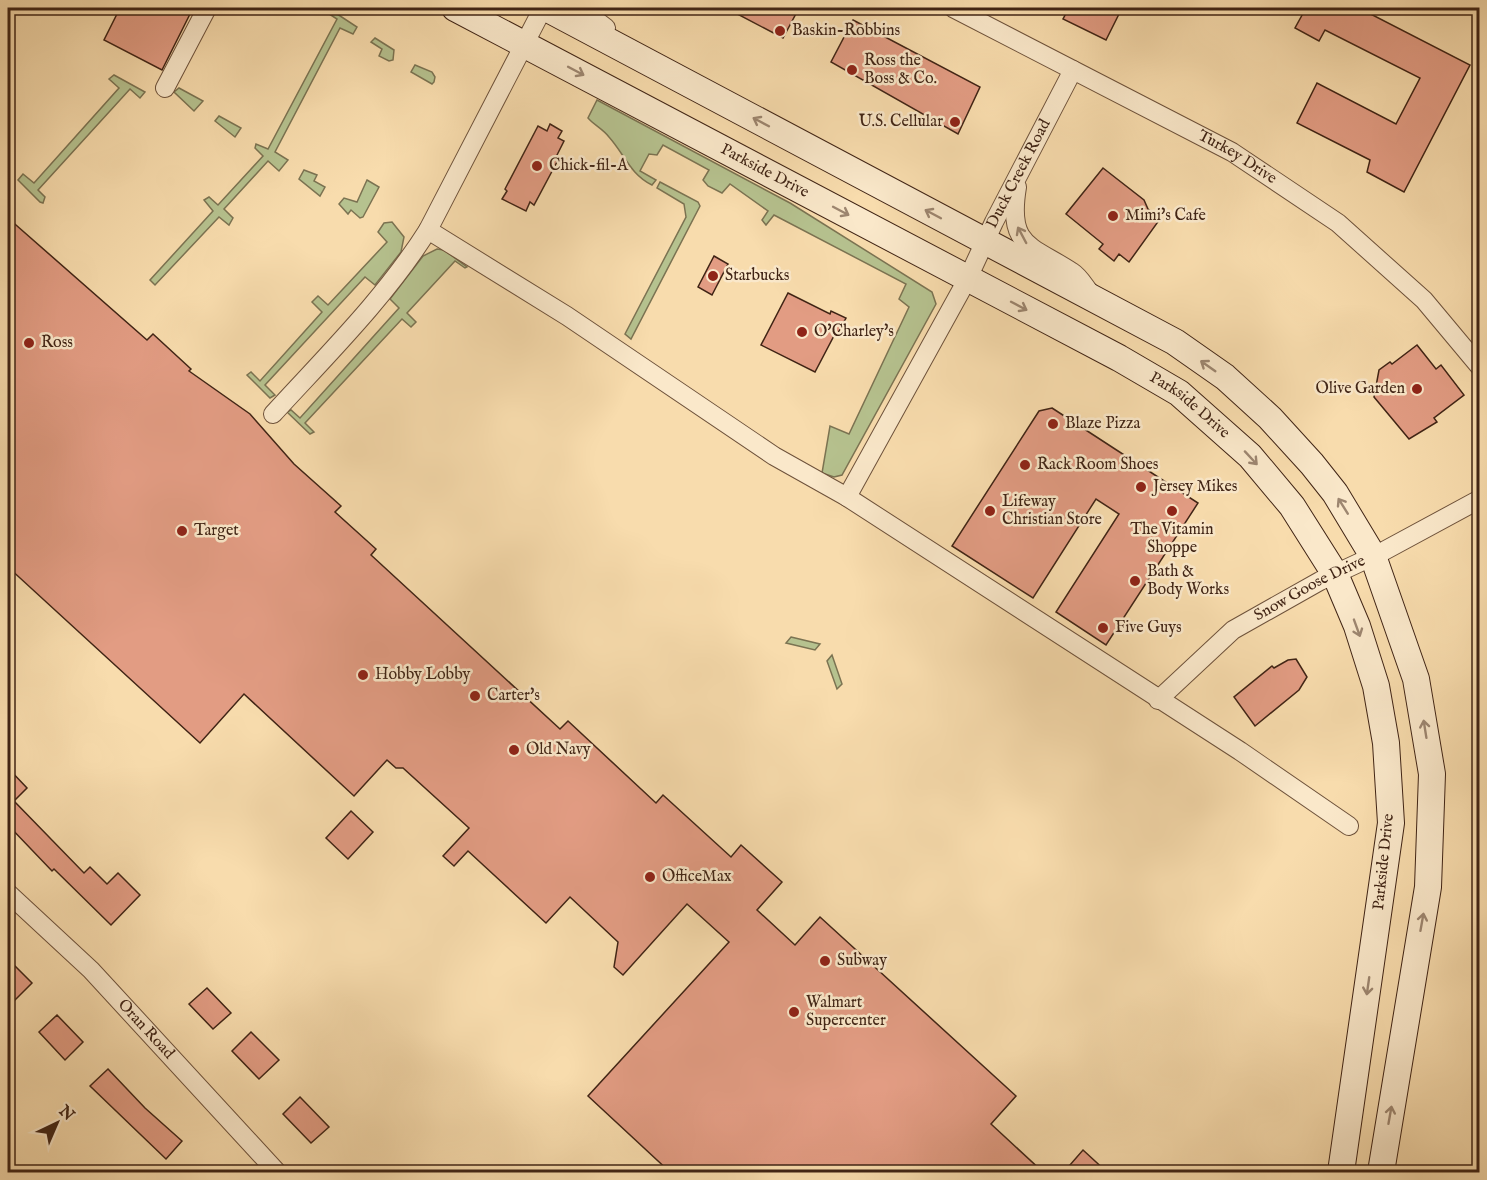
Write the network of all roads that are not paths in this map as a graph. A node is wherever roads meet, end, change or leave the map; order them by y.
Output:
1 (207, 8) edge
2 (455, 8) edge
3 (544, 8) edge
4 (580, 8) edge
5 (952, 8) edge
6 (524, 43) junction
7 (639, 57) junction
8 (1073, 70) junction
9 (165, 87) dead end
10 (1019, 173) junction
11 (428, 230) junction
12 (985, 241) junction
13 (968, 278) junction
14 (1096, 300) junction
15 (1479, 367) edge
16 (273, 414) dead end
17 (847, 497) junction
18 (1479, 499) edge
19 (1373, 556) junction
20 (1335, 574) junction
21 (1158, 700) junction
22 (1350, 826) dead end
23 (8, 893) edge
24 (277, 1173) edge
25 (1341, 1173) edge
26 (1381, 1173) edge

1 - 9 street
2 - 6 street, Parkside Drive
3 - 6 street
3 - 7 street
4 - 7 street
5 - 8 street, Turkey Drive
6 - 11 street
6 -> 13 street, Parkside Drive
12 -> 7 street
8 - 10 street, Duck Creek Road
8 - 15 street, Turkey Drive
10 - 12 street, Duck Creek Road
14 -> 10 street
11 - 16 street
11 - 17 street
12 - 13 street, Duck Creek Road
12 - 14 street
13 - 17 street, Duck Creek Road
13 -> 20 street, Parkside Drive
19 -> 14 street
17 - 21 street
18 - 19 street, Snow Goose Drive
19 - 20 street, Snow Goose Drive
26 -> 19 street
20 - 21 street, Snow Goose Drive
20 -> 25 street, Parkside Drive
21 - 22 street
23 - 24 street, Oran Road

